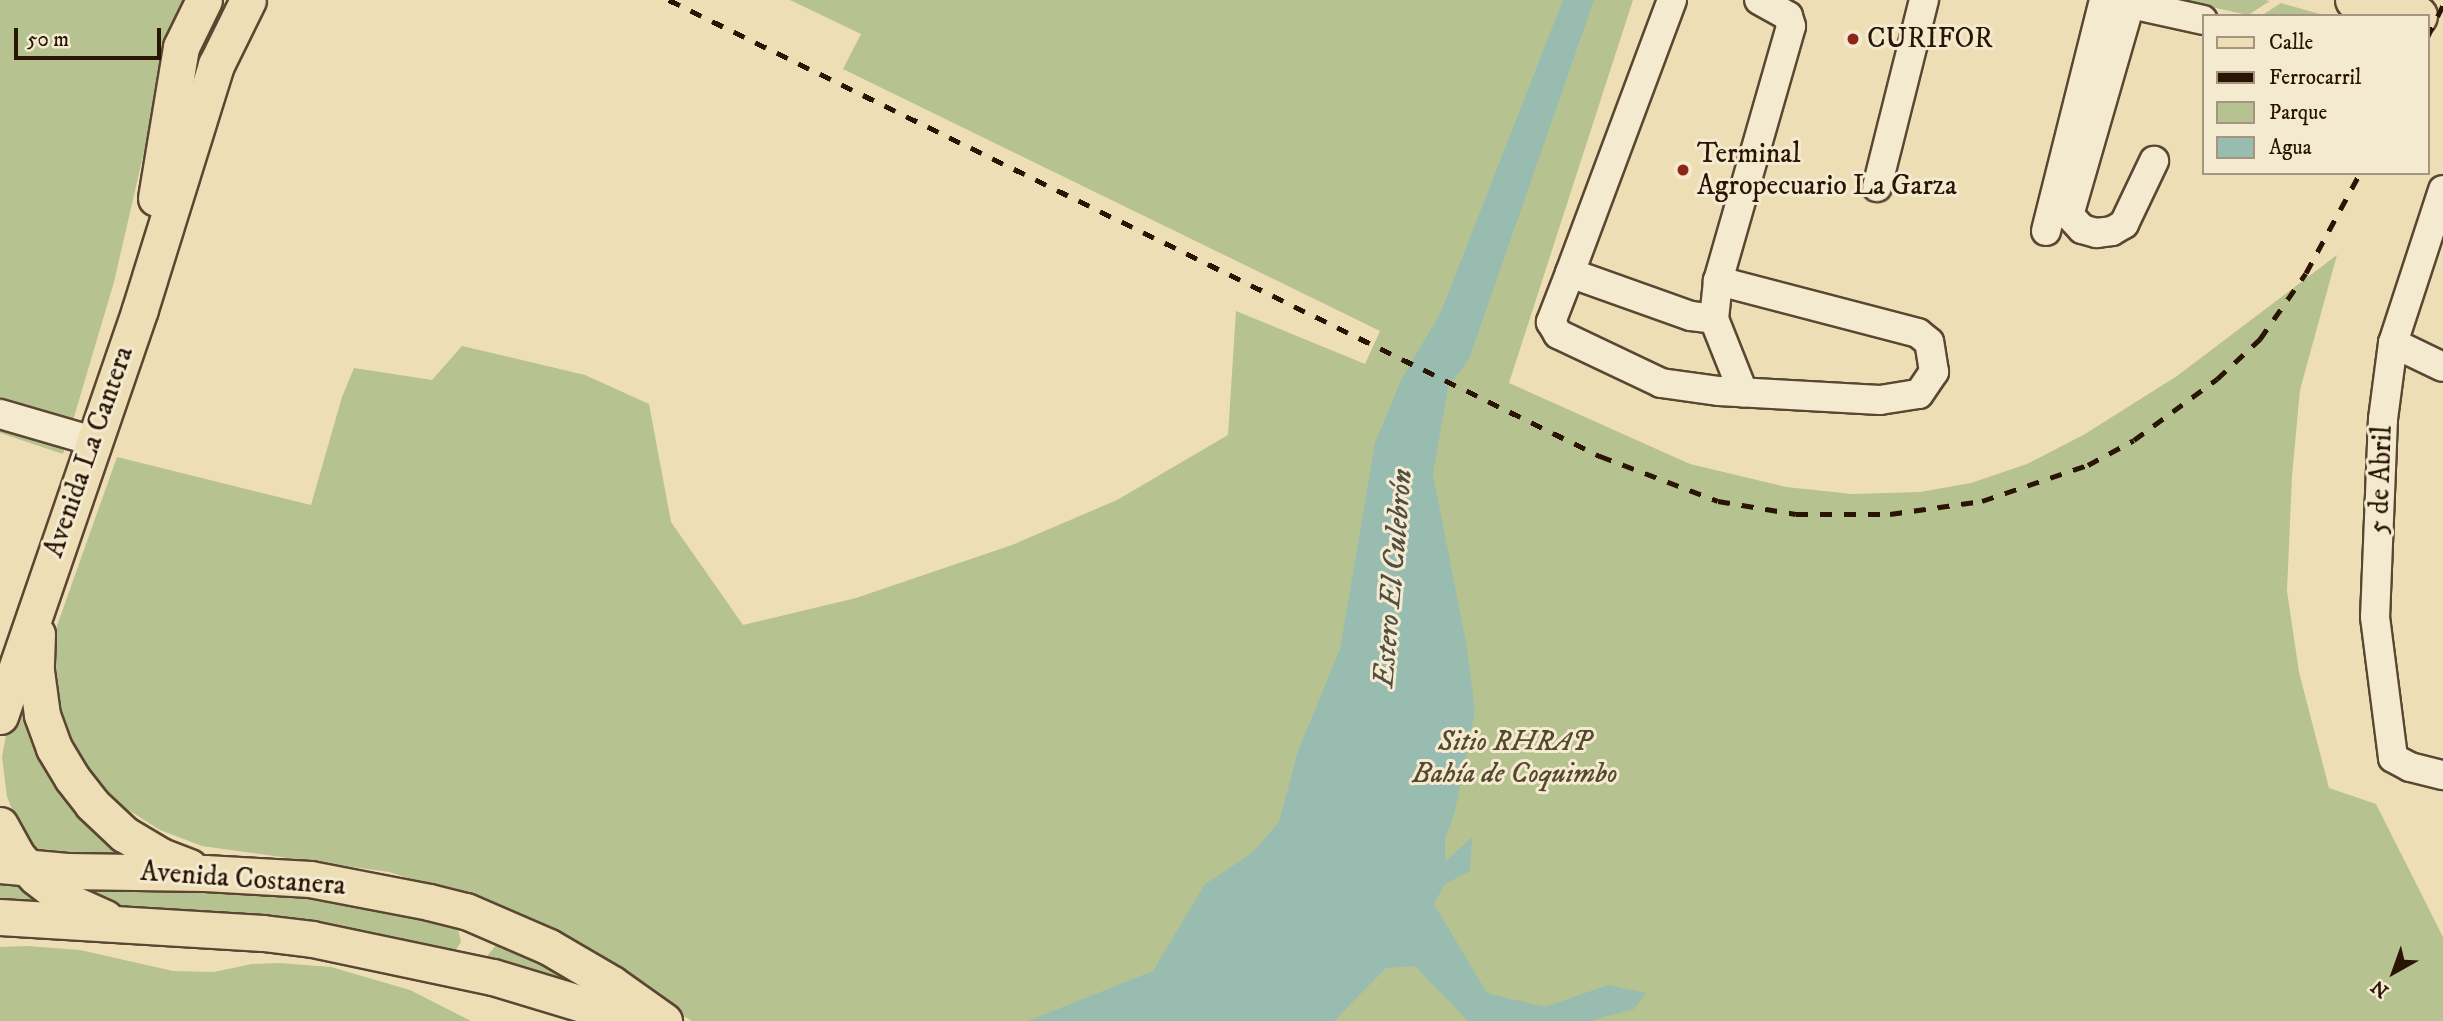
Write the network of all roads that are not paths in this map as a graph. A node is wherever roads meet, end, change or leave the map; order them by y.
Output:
1 (204, 0) edge
2 (248, 0) edge
3 (1672, 0) edge
4 (1759, 0) edge
5 (1924, 0) edge
6 (2115, 1) edge
7 (2202, 20) edge
8 (2154, 161) dead end
9 (1877, 187) dead end
10 (2443, 190) edge
11 (2046, 230) dead end
12 (1570, 273) junction
13 (1718, 281) junction
14 (139, 309) junction
15 (1714, 319) junction
16 (2393, 343) junction
17 (2443, 368) edge
18 (1743, 392) junction
19 (0, 414) edge
20 (93, 441) junction
21 (40, 596) junction
22 (0, 716) edge
23 (2443, 775) edge
24 (0, 825) edge
25 (14, 866) edge
26 (205, 873) junction
27 (466, 911) junction
28 (0, 917) edge
29 (150, 927) junction
30 (438, 964) junction
31 (639, 1021) edge
32 (664, 1021) edge

1 - 14 main road, Avenida La Cantera
2 - 14 main road, Avenida La Cantera
3 - 12 street
4 - 13 street
5 - 9 street
6 - 7 street
6 - 8 street
6 - 11 street
10 - 16 street, 5 de Abril
12 - 15 street
12 - 18 street
13 - 15 street
13 - 18 street
14 - 20 main road, Avenida La Cantera
15 - 18 street
16 - 17 street
16 - 23 street, 5 de Abril
19 - 20 street
20 - 21 main road, Avenida La Cantera
21 - 22 main road, Avenida La Cantera
21 - 26 main road, Avenida La Cantera
24 - 25 main road
25 - 26 main road, Avenida Costanera
25 - 29 main road
26 - 27 main road, Avenida Costanera
27 - 30 main road
27 - 32 main road, Avenida Costanera
28 - 29 main road, Avenida Costanera
29 - 30 main road, Avenida Costanera
30 - 31 main road, Avenida Costanera

